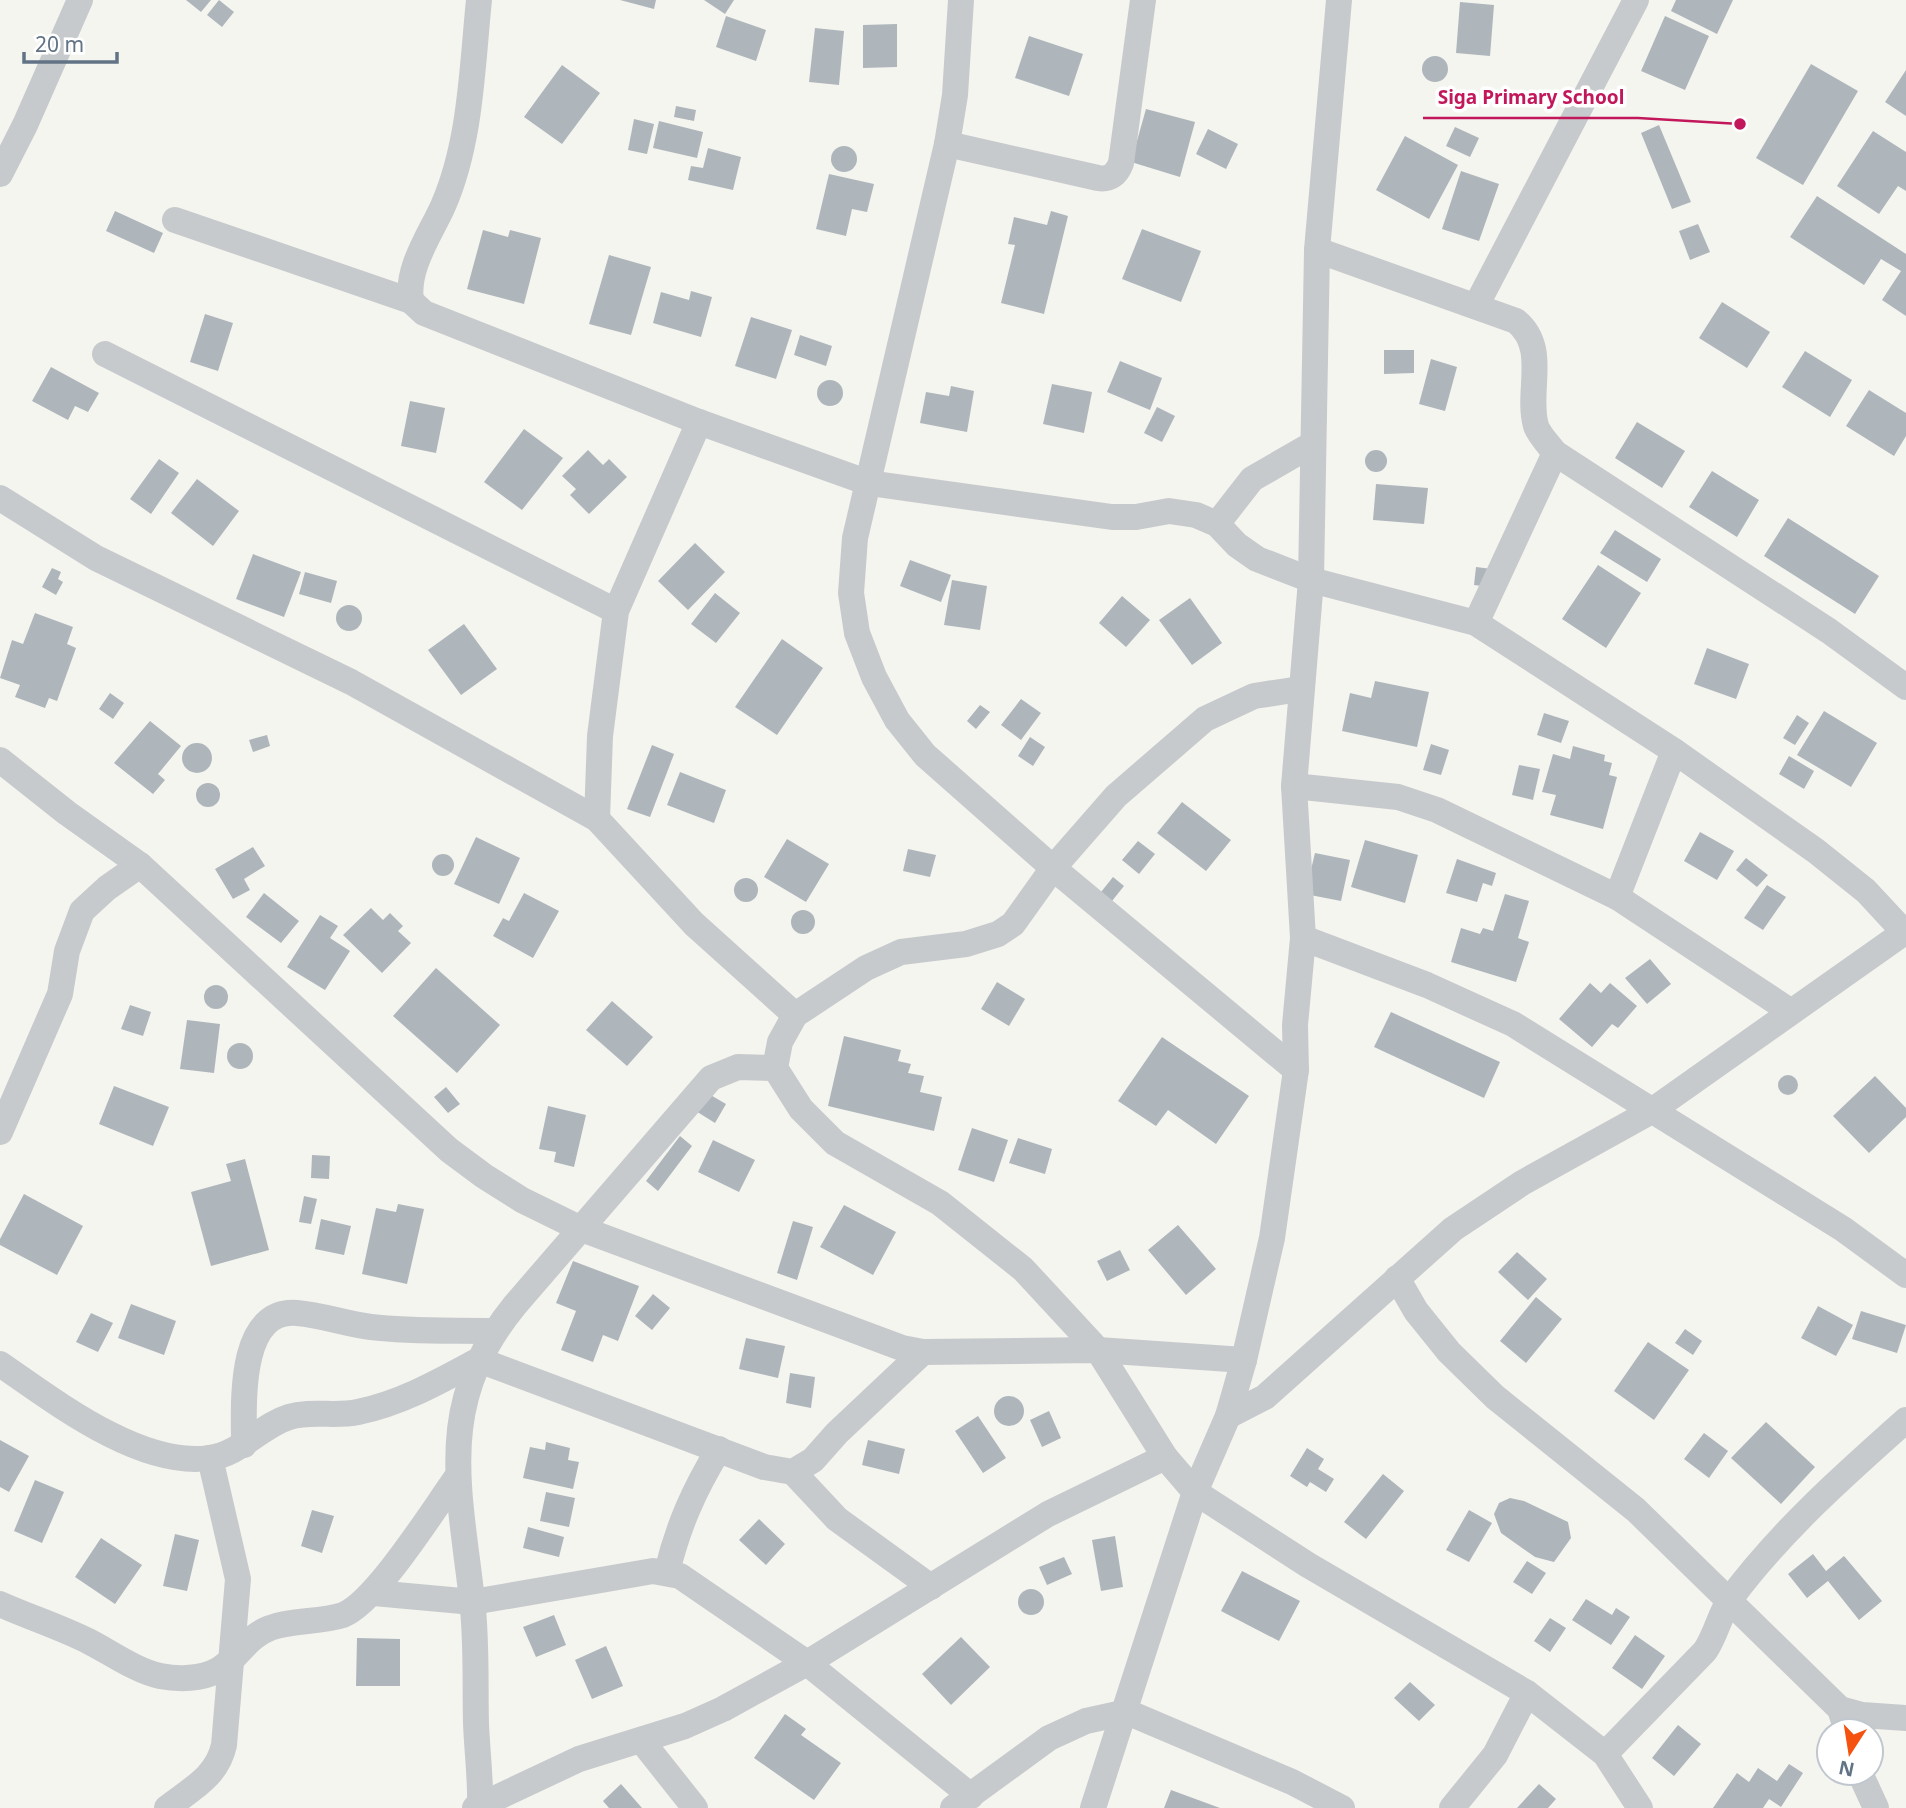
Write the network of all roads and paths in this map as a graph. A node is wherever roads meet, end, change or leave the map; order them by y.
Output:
1 (80, 0) edge
2 (479, 0) edge
3 (961, 0) edge
4 (1143, 0) edge
5 (1339, 0) edge
6 (1636, 0) edge
7 (947, 145) junction
8 (0, 174) edge
9 (174, 220) dead end
10 (1317, 250) junction
11 (411, 301) junction
12 (1476, 306) junction
13 (105, 354) dead end
14 (699, 422) junction
15 (1311, 445) junction
16 (1555, 453) junction
17 (869, 483) junction
18 (0, 498) edge
19 (1217, 524) junction
20 (1311, 580) junction
21 (616, 611) junction
22 (1476, 623) junction
23 (1906, 687) edge
24 (1300, 689) junction
25 (1674, 751) junction
26 (0, 760) edge
27 (1294, 786) junction
28 (597, 819) junction
29 (140, 865) junction
30 (1053, 868) junction
31 (1617, 897) junction
32 (1905, 931) edge
33 (1303, 939) junction
34 (1790, 1011) junction
35 (795, 1015) junction
36 (775, 1068) junction
37 (1296, 1070) junction
38 (1650, 1111) junction
39 (0, 1132) edge
40 (579, 1228) junction
41 (1906, 1275) edge
42 (1397, 1278) junction
43 (494, 1331) junction
44 (1098, 1350) junction
45 (923, 1352) junction
46 (480, 1360) junction
47 (1244, 1360) junction
48 (0, 1364) edge
49 (1228, 1416) junction
50 (1906, 1420) edge
51 (243, 1445) junction
52 (719, 1449) junction
53 (1165, 1457) junction
54 (210, 1458) junction
55 (793, 1472) junction
56 (457, 1477) junction
57 (1195, 1492) junction
58 (667, 1572) junction
59 (931, 1587) junction
60 (374, 1593) junction
61 (1729, 1601) junction
62 (473, 1602) junction
63 (0, 1604) edge
64 (232, 1661) junction
65 (807, 1663) junction
66 (1527, 1693) junction
67 (1127, 1712) junction
68 (1841, 1717) edge
69 (1855, 1717) edge
70 (1906, 1718) edge
71 (641, 1740) junction
72 (1605, 1754) junction
73 (1866, 1787) edge
74 (962, 1802) edge
75 (478, 1806) edge
76 (167, 1808) edge
77 (695, 1808) edge
78 (1093, 1808) edge
79 (1342, 1808) edge
80 (1452, 1808) edge
81 (1640, 1808) edge
82 (1876, 1808) edge

1 - 8 street
2 - 11 street
3 - 7 street
4 - 7 street
5 - 10 street
6 - 12 street
7 - 17 street
9 - 11 street
10 - 12 street
10 - 15 street
11 - 14 street
12 - 16 street
13 - 21 street
14 - 17 street
14 - 21 street
15 - 19 street
15 - 20 street
16 - 22 street
16 - 23 street
17 - 19 street
17 - 30 street
18 - 28 street
19 - 20 street
20 - 22 street
20 - 24 street
21 - 28 street
22 - 25 street
24 - 27 street
24 - 30 street
25 - 31 street
25 - 32 street
26 - 29 street
27 - 31 street
27 - 33 street
28 - 35 street
29 - 39 street
29 - 40 street
30 - 35 street
30 - 37 street
31 - 34 street
32 - 34 street
33 - 37 street
33 - 38 street
34 - 38 street
35 - 36 street
36 - 40 street
36 - 44 street
37 - 47 street
38 - 41 street
38 - 42 street
40 - 43 street
40 - 45 street
42 - 49 street
42 - 61 street
43 - 46 street
43 - 51 street
44 - 45 street
44 - 47 street
44 - 53 street
45 - 55 street
46 - 51 street
46 - 52 street
46 - 56 street
47 - 49 street
48 - 54 street
49 - 57 street
50 - 61 street
51 - 54 street
52 - 55 street
52 - 58 street
53 - 57 street
53 - 59 street
54 - 64 street
55 - 59 street
56 - 60 street
56 - 62 street
57 - 66 street
57 - 67 street
58 - 62 street
58 - 65 street
59 - 65 street
60 - 62 street
60 - 64 street
61 - 68 street
61 - 72 street
62 - 75 street
63 - 64 street
64 - 76 street
65 - 71 street
65 - 74 street
66 - 72 street
66 - 80 street
67 - 74 street
67 - 78 street
67 - 79 street
69 - 70 street
71 - 75 street
71 - 77 street
72 - 81 street
73 - 82 street

